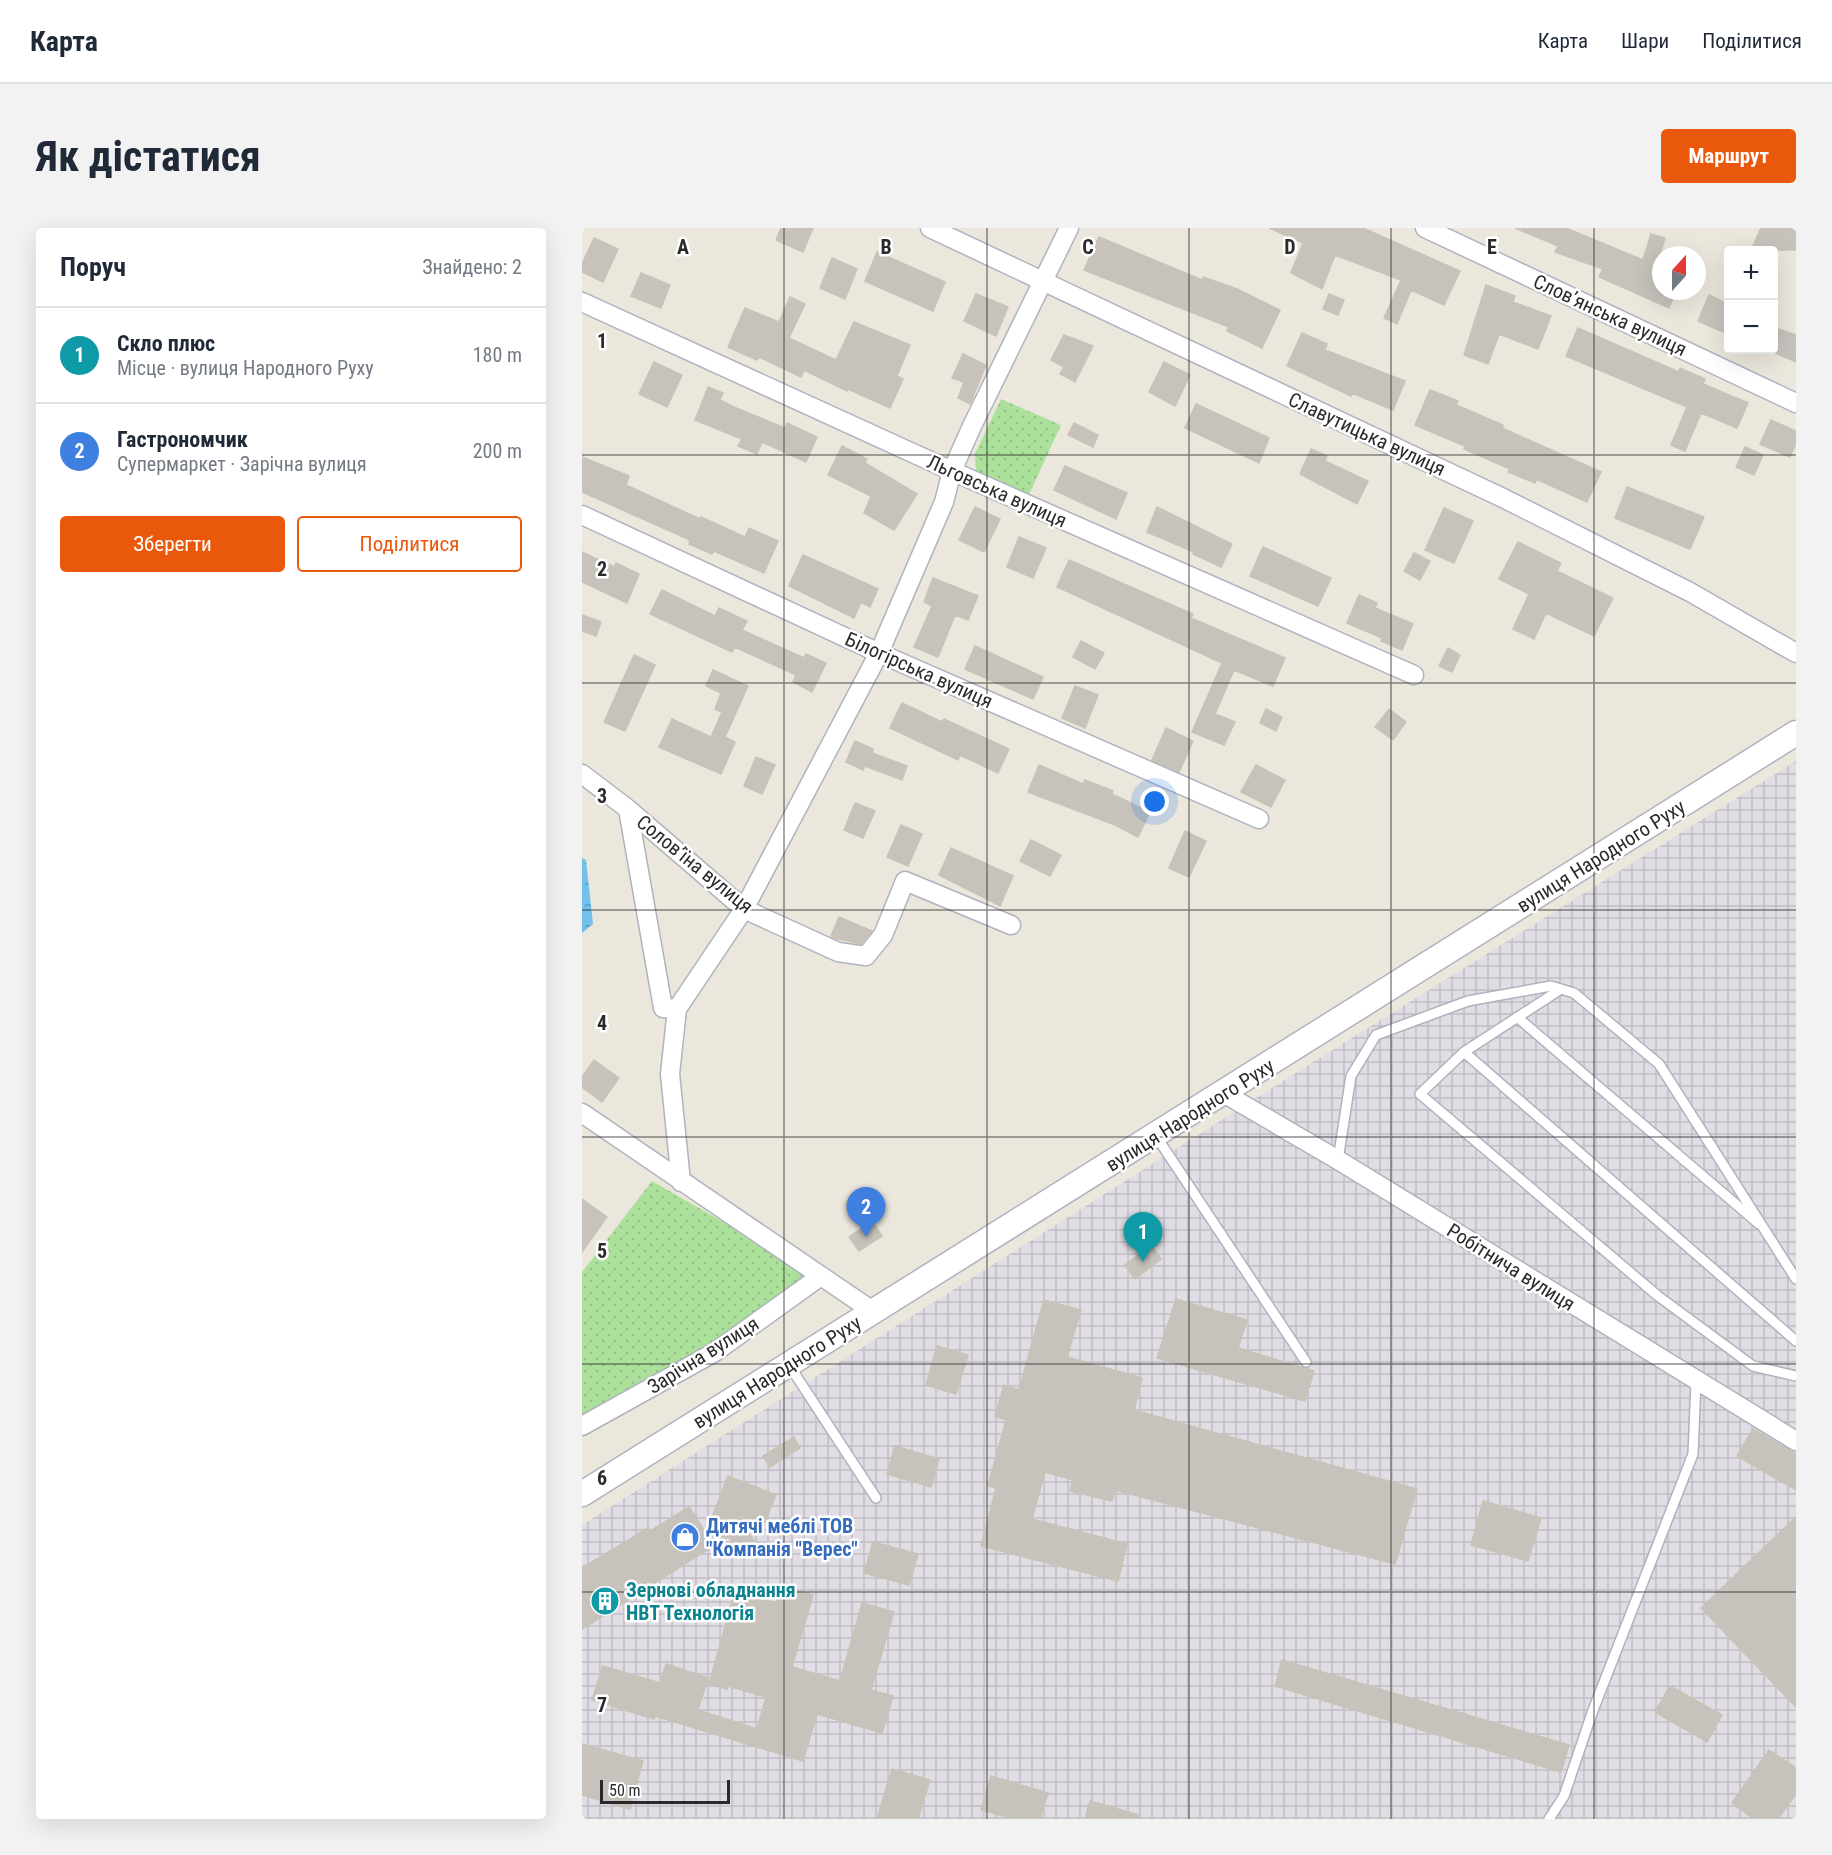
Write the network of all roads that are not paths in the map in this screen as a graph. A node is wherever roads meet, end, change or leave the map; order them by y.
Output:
1 (930, 228) edge
2 (1069, 228) edge
3 (1425, 228) edge
4 (1042, 281) junction
5 (582, 302) edge
6 (1796, 403) edge
7 (952, 471) junction
8 (582, 515) edge
9 (879, 653) junction
10 (1796, 653) edge
11 (1414, 675) dead end
12 (1796, 733) edge
13 (582, 774) edge
14 (628, 810) junction
15 (1259, 819) dead end
16 (744, 909) junction
17 (1011, 925) dead end
18 (1561, 989) junction
19 (677, 1009) junction
20 (1517, 1017) junction
21 (1464, 1052) junction
22 (1225, 1094) junction
23 (582, 1113) edge
24 (1156, 1136) junction
25 (1338, 1160) junction
26 (681, 1182) junction
27 (1766, 1230) junction
28 (821, 1276) junction
29 (1796, 1279) edge
30 (874, 1312) junction
31 (1796, 1341) edge
32 (1305, 1362) dead end
33 (789, 1365) junction
34 (1796, 1376) edge
35 (1696, 1382) junction
36 (582, 1426) edge
37 (1796, 1441) edge
38 (582, 1494) edge
39 (876, 1498) dead end
40 (1549, 1819) edge

1 - 4 street, Славутицька вулиця
2 - 4 street
3 - 6 street, Словʼянська вулиця
4 - 7 street
4 - 10 street, Славутицька вулиця
5 - 7 street, Льговська вулиця
7 - 9 street
7 - 11 street, Льговська вулиця
8 - 9 street, Білогірська вулиця
9 - 15 street, Білогірська вулиця
9 - 16 street
12 - 22 main road, вулиця Народного Руху
13 - 14 street, Соловʼїна вулиця
14 - 16 street, Соловʼїна вулиця
14 - 19 street
16 - 17 street, Соловʼїна вулиця
16 - 19 street
18 - 20 lane
18 - 25 lane
18 - 27 lane
19 - 26 street
20 - 21 lane
20 - 27 lane
21 - 31 lane
21 - 34 lane
22 - 24 main road, вулиця Народного Руху
22 - 25 street, Робітнича вулиця
23 - 26 street
24 - 30 main road, вулиця Народного Руху
24 - 32 lane
25 - 35 street, Робітнича вулиця
26 - 28 street
27 - 29 lane
28 - 30 street
28 - 36 street, Зарічна вулиця
30 - 33 main road, вулиця Народного Руху
33 - 38 main road, вулиця Народного Руху
33 - 39 lane
35 - 37 street, Робітнича вулиця
35 - 40 lane

